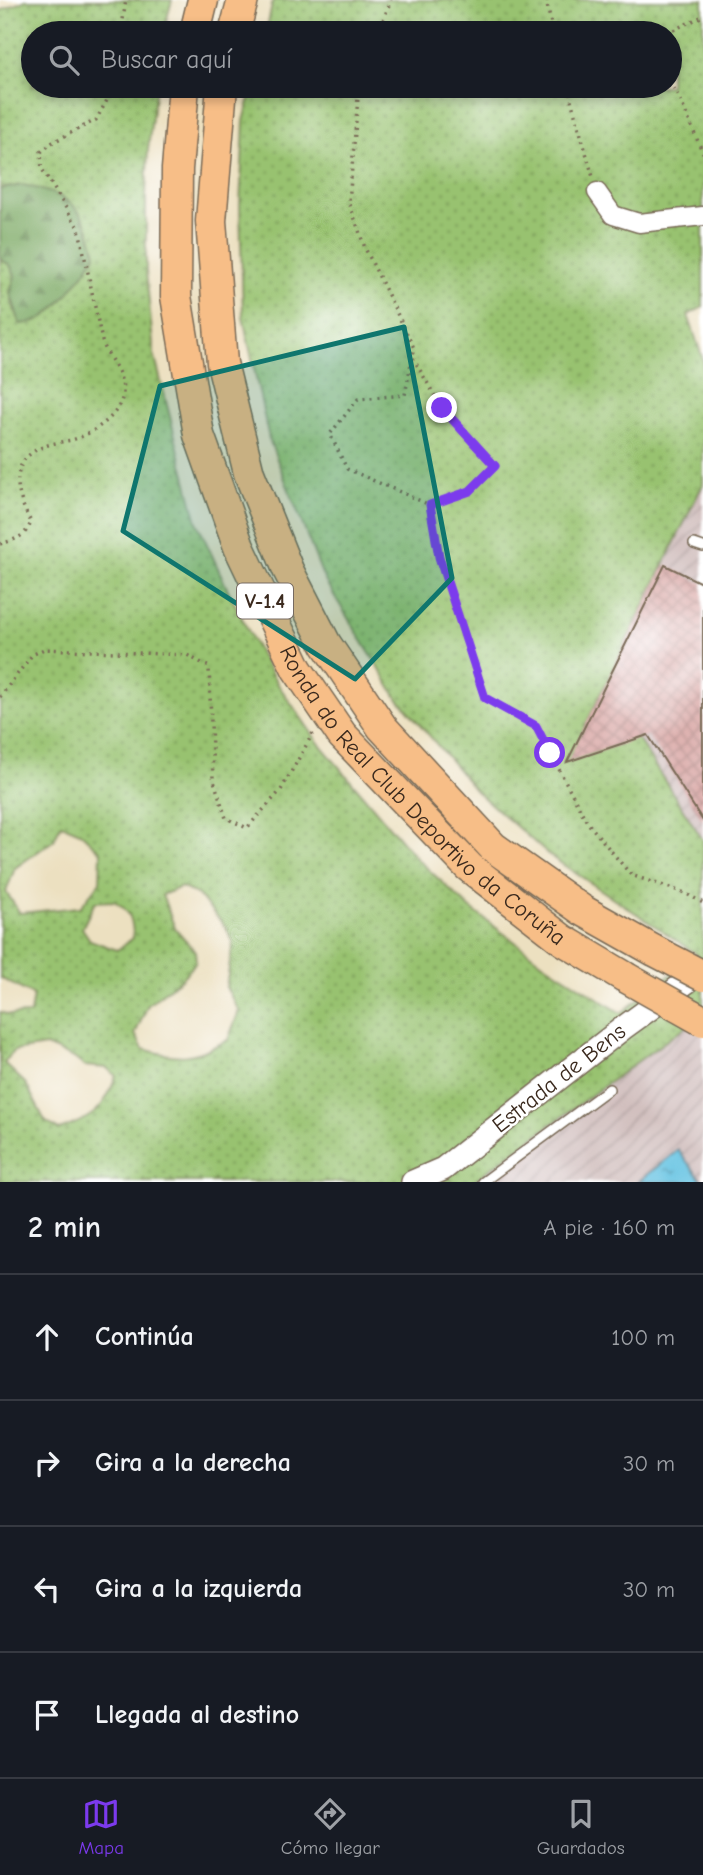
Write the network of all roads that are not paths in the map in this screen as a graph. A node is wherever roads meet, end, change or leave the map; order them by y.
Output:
1 (203, 0) edge
2 (243, 0) edge
3 (198, 21) edge
4 (237, 21) edge
5 (183, 98) edge
6 (221, 98) edge
7 (597, 192) road end
8 (703, 216) edge
9 (703, 970) edge
10 (703, 976) edge
11 (703, 1021) edge
12 (609, 1089) dead end
13 (414, 1182) edge
14 (483, 1182) edge

1 - 3 highway
2 - 4 highway
5 - 11 highway, Ronda do Real Club Deportivo da Coruña / V-1.4, bridge
6 - 10 highway, Ronda do Real Club Deportivo da Coruña / V-1.4, bridge
7 - 8 street
9 - 13 street, Estrada de Bens
12 - 14 lane

